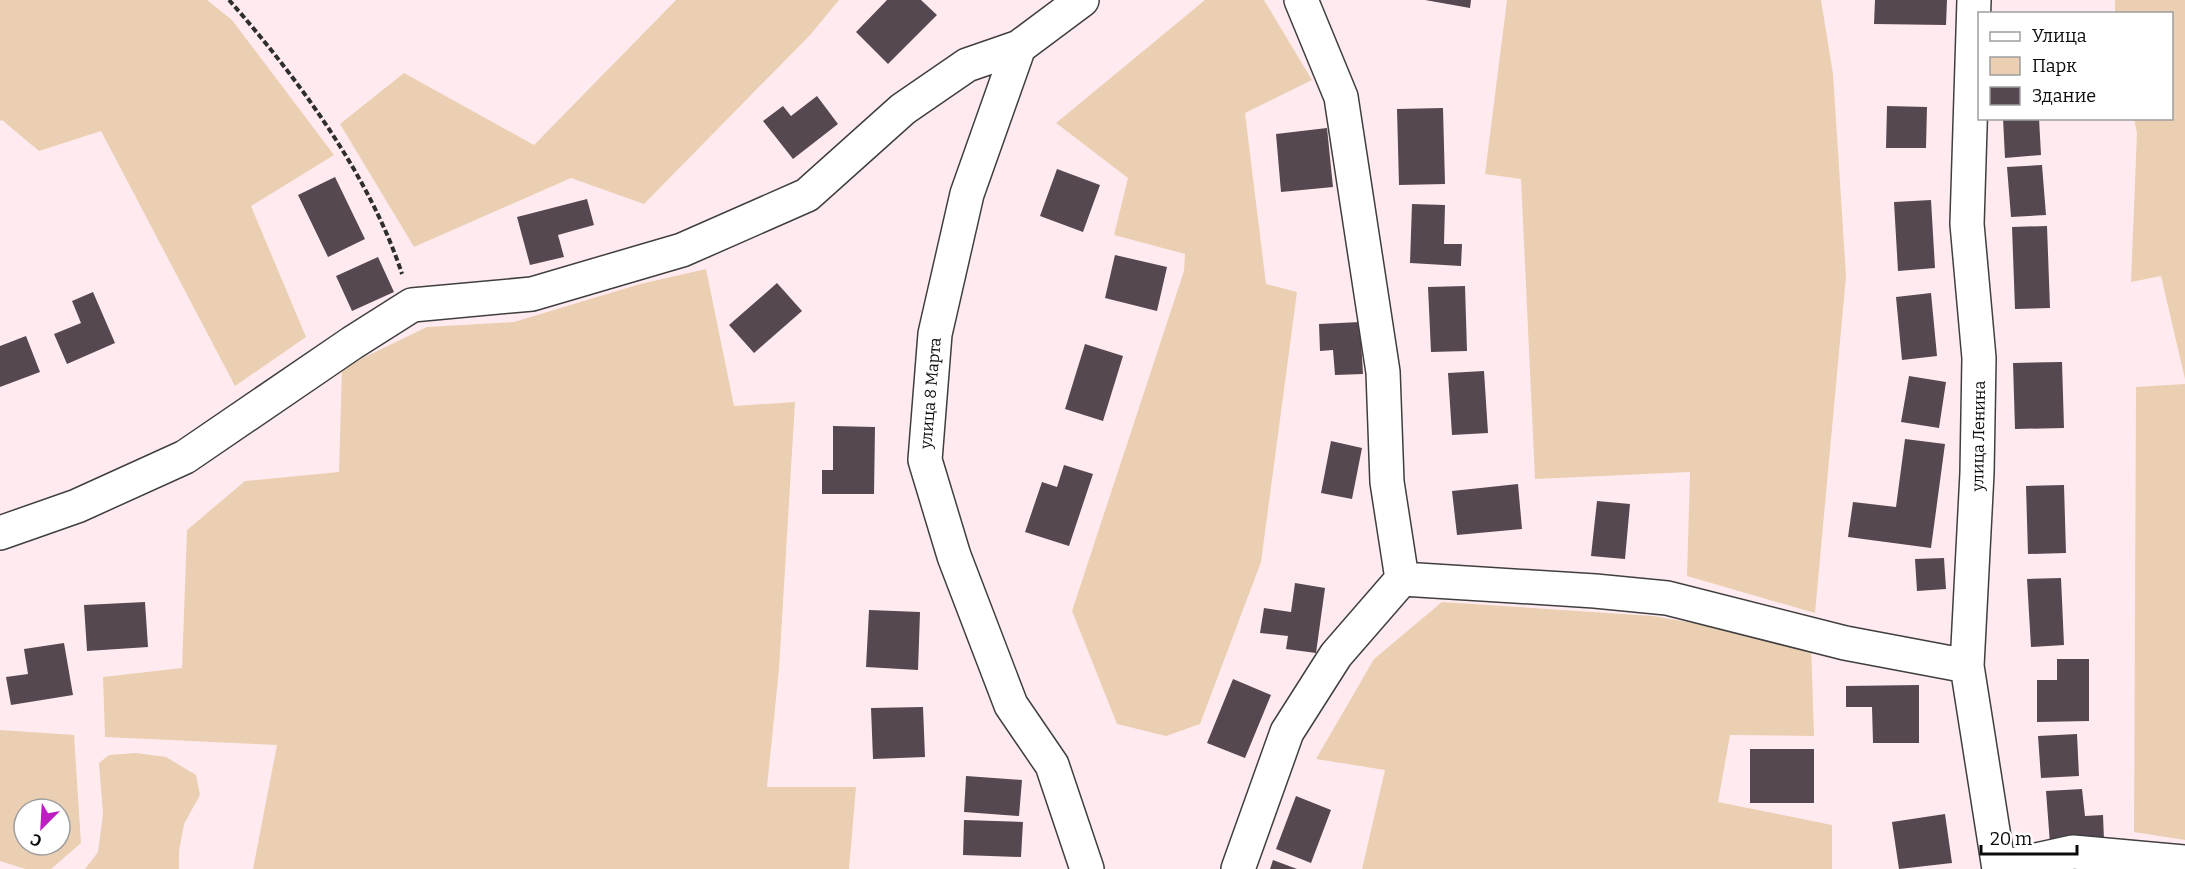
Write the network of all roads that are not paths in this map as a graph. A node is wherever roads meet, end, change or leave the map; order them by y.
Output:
1 (1082, 0) edge
2 (1300, 0) edge
3 (1974, 0) edge
4 (1019, 47) junction
5 (0, 533) edge
6 (1402, 579) junction
7 (1967, 666) junction
8 (2185, 862) edge
9 (1999, 868) edge
10 (1087, 869) edge
11 (1238, 869) edge

1 - 4 street
2 - 6 street
3 - 7 street, улица Ленина
4 - 5 street
4 - 10 street, улица 8 Марта
6 - 7 street
6 - 11 street
7 - 9 street, улица Ленина
8 - 9 street

